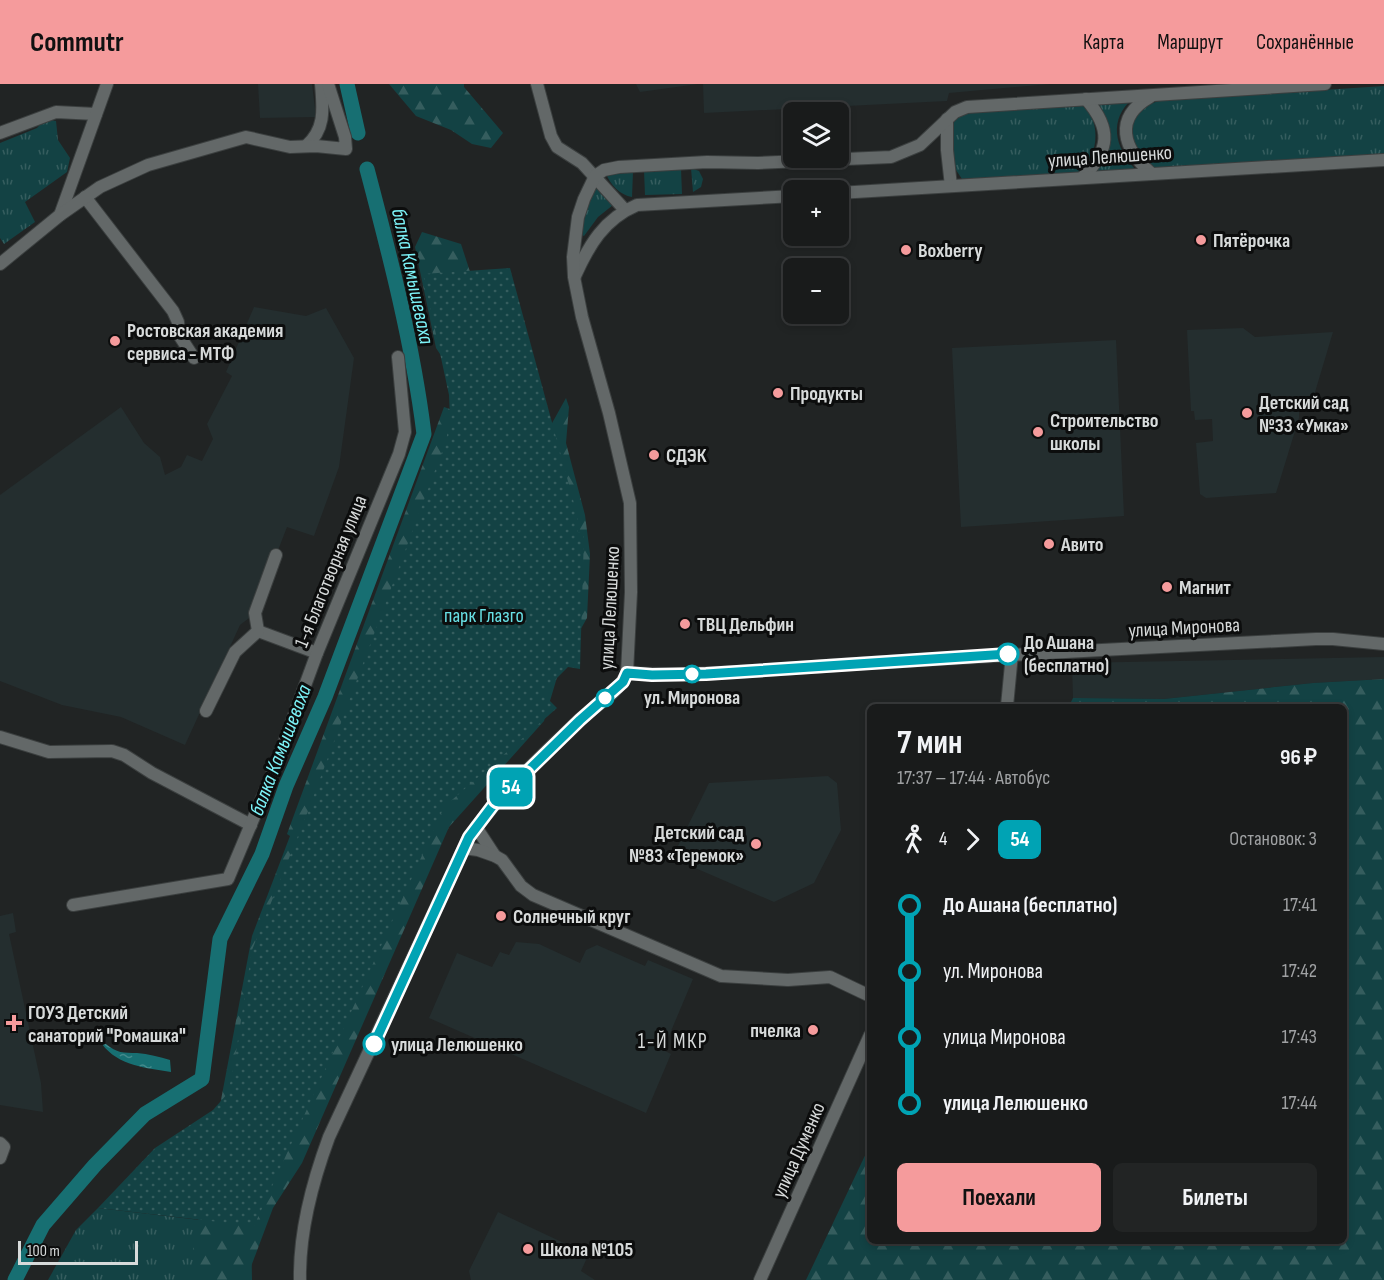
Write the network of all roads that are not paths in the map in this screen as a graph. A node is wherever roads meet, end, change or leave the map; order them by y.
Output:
1 (107, 84) edge
2 (321, 84) edge
3 (328, 84) edge
4 (537, 84) edge
5 (1325, 84) edge
6 (1151, 96) junction
7 (1086, 99) junction
8 (96, 114) junction
9 (947, 119) junction
10 (0, 133) edge
11 (306, 146) junction
12 (1384, 160) edge
13 (1151, 173) junction
14 (595, 176) junction
15 (1083, 177) junction
16 (951, 186) junction
17 (849, 192) edge
18 (85, 197) junction
19 (783, 197) edge
20 (625, 210) junction
21 (60, 215) junction
22 (0, 264) edge
23 (574, 277) junction
24 (398, 357) dead end
25 (194, 358) dead end
26 (276, 555) dead end
27 (258, 631) junction
28 (1384, 644) edge
29 (317, 653) junction
30 (1012, 654) junction
31 (627, 673) junction
32 (1007, 704) edge
33 (207, 711) dead end
34 (0, 737) edge
35 (251, 825) junction
36 (476, 827) junction
37 (464, 848) junction
38 (495, 856) junction
39 (73, 905) dead end
40 (867, 995) edge
41 (867, 1042) edge
42 (300, 1280) edge
43 (760, 1280) edge

1 - 8 street
2 - 11 street
3 - 11 street
4 - 14 street
5 - 6 street
6 - 7 street
6 - 13 street
7 - 9 street
7 - 15 street
8 - 10 street
8 - 21 street
9 - 14 street
9 - 16 street
11 - 18 street
12 - 13 street, улица Лелюшенко
13 - 15 street, улица Лелюшенко
14 - 20 street
14 - 23 street, улица Лелюшенко
15 - 16 street, улица Лелюшенко
16 - 17 street, улица Лелюшенко
18 - 21 street
18 - 25 street
19 - 20 street
20 - 23 street
21 - 22 street
23 - 31 street, улица Лелюшенко
24 - 29 street, 1-я Благотворная улица
26 - 27 street
27 - 29 street
27 - 33 street
28 - 30 street, улица Миронова
29 - 35 street, 1-я Благотворная улица
30 - 31 street, улица Миронова
30 - 32 street
31 - 36 street, улица Лелюшенко
34 - 35 street
35 - 39 street, 1-я Благотворная улица
36 - 37 street, улица Лелюшенко
36 - 38 street
37 - 38 street
37 - 42 street, улица Лелюшенко
38 - 40 street
41 - 43 street, улица Думенко

